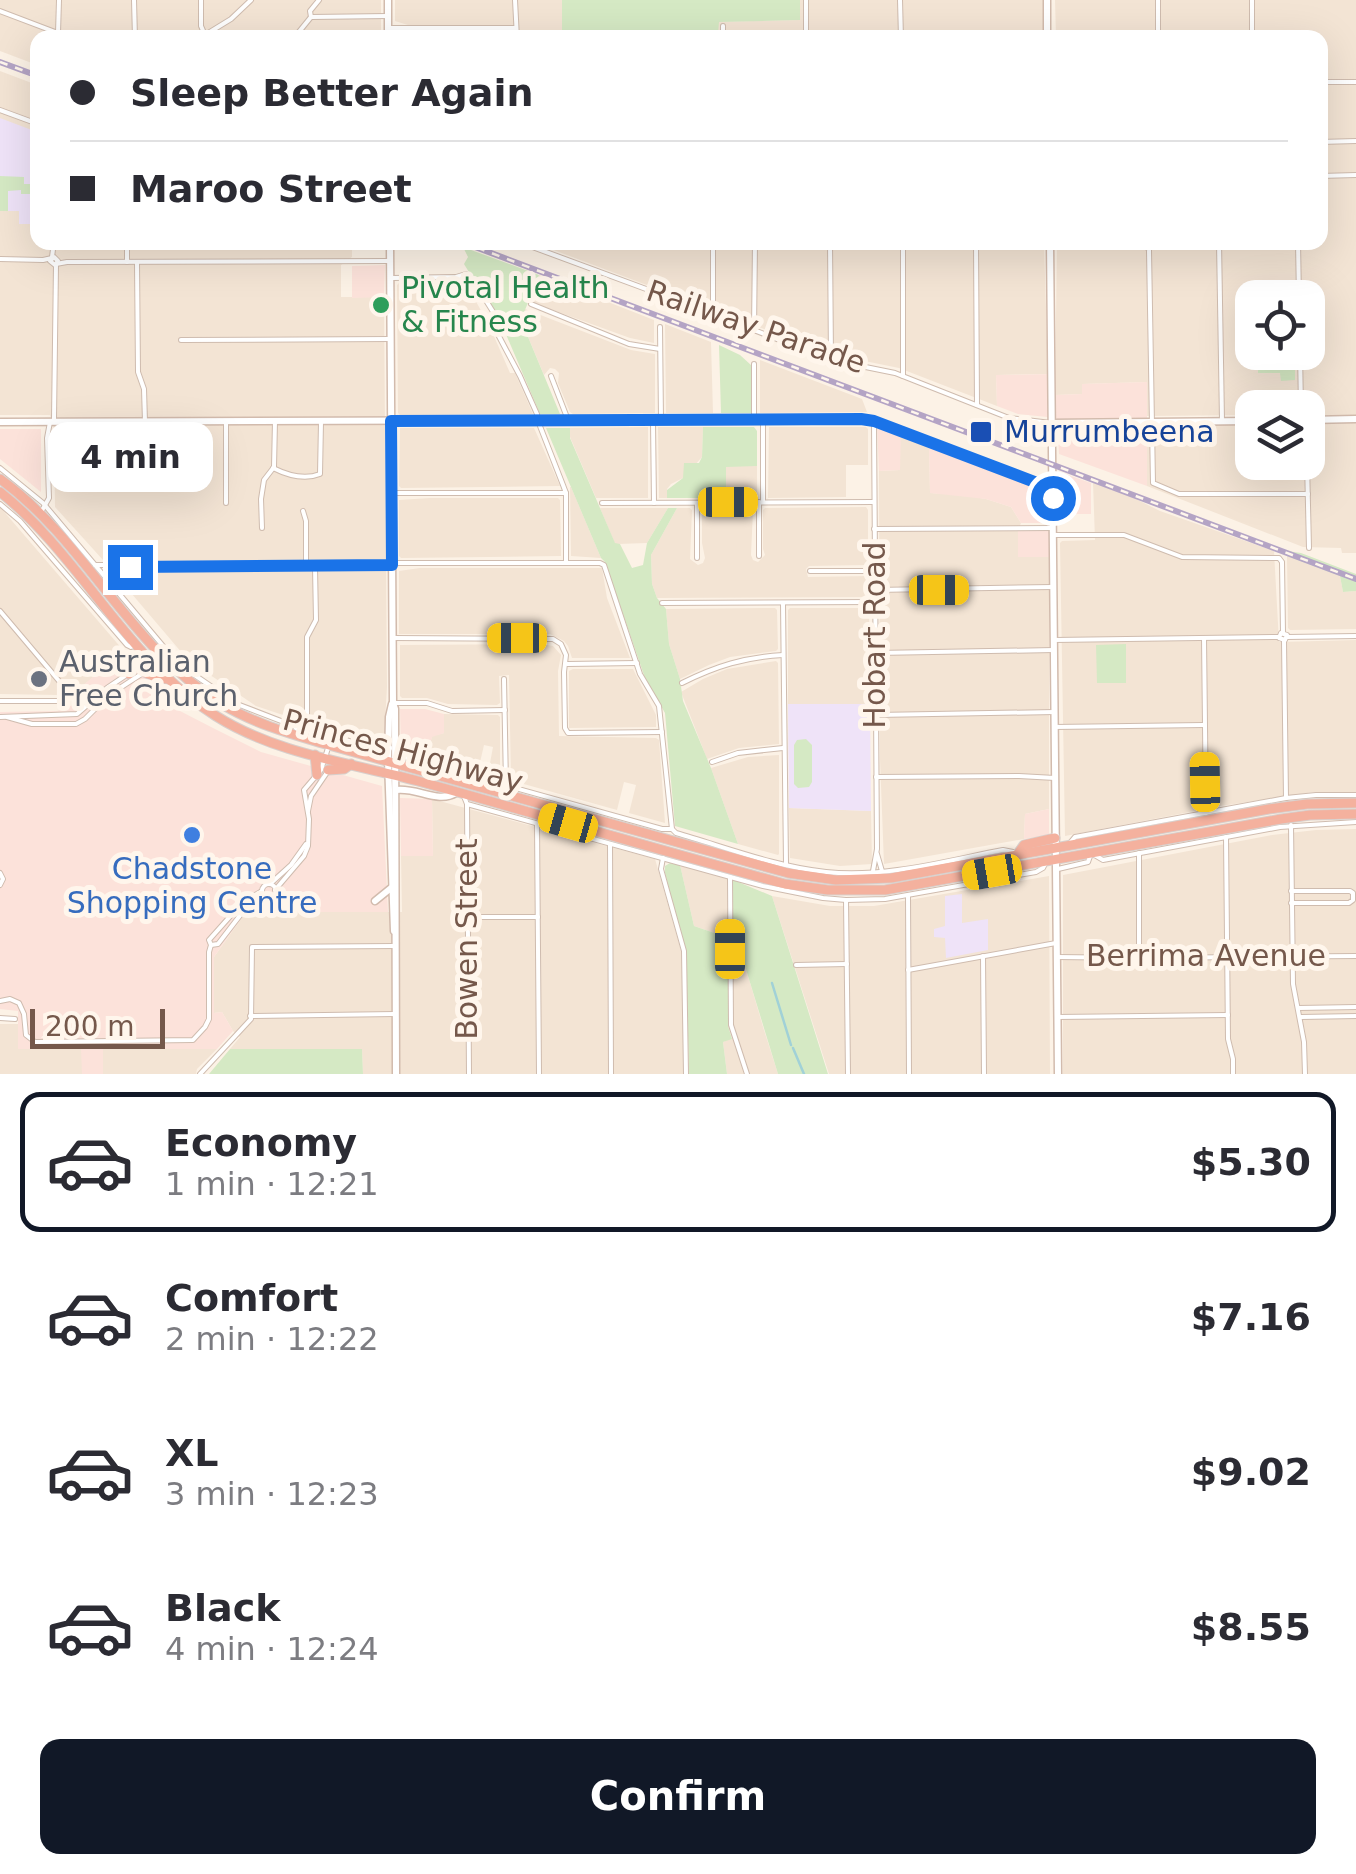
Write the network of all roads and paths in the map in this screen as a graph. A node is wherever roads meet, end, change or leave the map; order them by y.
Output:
1 (59, 0) edge
2 (134, 0) edge
3 (201, 0) edge
4 (251, 0) edge
5 (319, 0) edge
6 (388, 0) edge
7 (515, 0) edge
8 (806, 0) edge
9 (900, 0) edge
10 (1048, 0) edge
11 (1158, 0) edge
12 (1252, 0) edge
13 (0, 11) edge
14 (388, 16) junction
15 (312, 17) junction
16 (723, 26) dead end
17 (515, 28) joint
18 (50, 30) edge
19 (58, 30) edge
20 (135, 30) edge
21 (201, 30) edge
22 (214, 30) edge
23 (301, 30) edge
24 (388, 30) edge
25 (464, 30) edge
26 (723, 30) edge
27 (806, 30) edge
28 (900, 30) edge
29 (1047, 30) edge
30 (1158, 30) edge
31 (1252, 30) edge
32 (1328, 82) edge
33 (1356, 82) edge
34 (0, 110) edge
35 (30, 121) edge
36 (1328, 142) edge
37 (1356, 142) edge
38 (1356, 175) edge
39 (1328, 176) edge
40 (54, 250) edge
41 (126, 250) edge
42 (390, 250) edge
43 (541, 250) edge
44 (713, 250) edge
45 (756, 250) edge
46 (830, 250) edge
47 (903, 250) edge
48 (976, 250) edge
49 (1050, 250) edge
50 (1150, 250) edge
51 (1219, 250) edge
52 (1298, 250) edge
53 (0, 259) edge
54 (54, 261) junction
55 (390, 261) junction
56 (127, 262) junction
57 (137, 262) junction
58 (466, 274) dead end
59 (390, 278) junction
60 (1298, 280) edge
61 (485, 300) dead end
62 (530, 304) dead end
63 (713, 314) junction
64 (660, 327) dead end
65 (754, 331) junction
66 (391, 339) junction
67 (181, 340) dead end
68 (660, 349) junction
69 (831, 360) junction
70 (754, 364) dead end
71 (551, 376) dead end
72 (903, 376) junction
73 (977, 405) junction
74 (568, 420) junction
75 (657, 420) junction
76 (759, 420) junction
77 (1325, 420) edge
78 (1356, 420) edge
79 (322, 421) junction
80 (391, 421) junction
81 (538, 421) junction
82 (874, 421) junction
83 (1222, 421) junction
84 (1235, 421) edge
85 (0, 422) edge
86 (51, 422) junction
87 (145, 422) junction
88 (226, 422) junction
89 (275, 422) junction
90 (1152, 422) junction
91 (1052, 423) junction
92 (0, 468) edge
93 (274, 468) junction
94 (1052, 473) junction
95 (0, 479) edge
96 (1308, 480) edge
97 (1034, 482) junction
98 (47, 483) junction
99 (1053, 489) junction
100 (0, 492) edge
101 (392, 493) junction
102 (566, 493) junction
103 (1308, 494) junction
104 (654, 502) junction
105 (698, 502) junction
106 (761, 502) junction
107 (874, 502) junction
108 (226, 503) dead end
109 (602, 503) dead end
110 (0, 504) edge
111 (40, 507) junction
112 (303, 511) dead end
113 (262, 528) dead end
114 (874, 528) junction
115 (1053, 529) junction
116 (45, 535) junction
117 (1309, 548) dead end
118 (759, 556) dead end
119 (697, 558) dead end
120 (566, 562) junction
121 (95, 565) junction
122 (392, 565) junction
123 (111, 567) junction
124 (306, 567) junction
125 (316, 567) junction
126 (810, 571) dead end
127 (874, 571) junction
128 (103, 580) junction
129 (1054, 589) junction
130 (875, 590) junction
131 (875, 602) junction
132 (662, 603) dead end
133 (783, 603) junction
134 (0, 611) edge
135 (1356, 636) edge
136 (1283, 637) junction
137 (393, 638) junction
138 (1204, 638) junction
139 (1054, 640) junction
140 (139, 648) junction
141 (1054, 651) junction
142 (876, 653) junction
143 (782, 655) junction
144 (162, 656) junction
145 (152, 663) junction
146 (637, 663) junction
147 (566, 664) junction
148 (144, 672) junction
149 (129, 674) junction
150 (167, 679) junction
151 (193, 679) junction
152 (504, 679) dead end
153 (682, 683) dead end
154 (0, 700) edge
155 (393, 703) junction
156 (505, 710) junction
157 (1054, 714) junction
158 (876, 715) junction
159 (4, 717) edge
160 (308, 721) junction
161 (1204, 725) junction
162 (1054, 727) junction
163 (662, 732) junction
164 (302, 733) junction
165 (332, 745) junction
166 (783, 748) junction
167 (356, 752) junction
168 (392, 756) junction
169 (325, 761) junction
170 (712, 762) dead end
171 (388, 773) junction
172 (317, 775) joint
173 (1055, 776) junction
174 (876, 777) junction
175 (506, 785) junction
176 (396, 790) junction
177 (1356, 795) edge
178 (462, 796) junction
179 (1286, 798) junction
180 (1356, 803) edge
181 (308, 811) junction
182 (1206, 813) junction
183 (1356, 814) edge
184 (1256, 817) junction
185 (570, 818) junction
186 (1356, 822) edge
187 (537, 823) junction
188 (1291, 825) junction
189 (672, 829) junction
190 (1133, 830) junction
191 (309, 834) junction
192 (1226, 837) junction
193 (610, 844) junction
194 (1059, 844) junction
195 (876, 849) junction
196 (1139, 853) junction
197 (1092, 854) junction
198 (663, 858) junction
199 (733, 863) junction
200 (786, 864) junction
201 (1052, 864) junction
202 (872, 872) junction
203 (882, 872) junction
204 (0, 873) edge
205 (939, 876) junction
206 (270, 884) junction
207 (0, 885) edge
208 (391, 888) junction
209 (275, 890) junction
210 (262, 891) junction
211 (1291, 892) junction
212 (908, 896) junction
213 (266, 897) junction
214 (846, 900) junction
215 (374, 901) dead end
216 (1290, 903) junction
217 (467, 917) junction
218 (538, 917) junction
219 (395, 934) junction
220 (1057, 943) junction
221 (211, 945) junction
222 (394, 946) junction
223 (983, 956) junction
224 (1057, 956) junction
225 (1292, 956) junction
226 (1356, 956) edge
227 (1227, 957) junction
228 (1140, 958) junction
229 (847, 964) junction
230 (796, 966) dead end
231 (908, 970) junction
232 (0, 1001) edge
233 (1356, 1007) edge
234 (1298, 1008) junction
235 (395, 1014) junction
236 (1228, 1015) junction
237 (251, 1016) junction
238 (1356, 1016) edge
239 (1057, 1017) junction
240 (1300, 1017) junction
241 (0, 1018) edge
242 (15, 1020) dead end
243 (203, 1072) edge
244 (396, 1074) edge
245 (468, 1074) edge
246 (539, 1074) edge
247 (612, 1074) edge
248 (686, 1074) edge
249 (747, 1074) edge
250 (848, 1074) edge
251 (909, 1074) edge
252 (984, 1074) edge
253 (1058, 1074) edge
254 (1233, 1074) edge
255 (1305, 1074) edge

1 - 19 street
2 - 20 street
3 - 21 street
4 - 22 street
5 - 15 street
6 - 14 street
7 - 17 street
8 - 27 street
9 - 28 street
10 - 29 street
11 - 30 street
12 - 31 street
13 - 18 street
14 - 15 street
14 - 24 street
15 - 23 street
16 - 26 street
17 - 25 street
32 - 33 street
34 - 35 street
36 - 37 street
38 - 39 street
40 - 54 street
41 - 56 street
42 - 55 street
43 - 63 street, Railway Parade
44 - 63 street
45 - 65 street
46 - 69 street
47 - 72 street
48 - 73 street
49 - 91 street
50 - 90 street
51 - 83 street
52 - 60 street
53 - 54 street
54 - 56 street
54 - 86 street
55 - 57 street
55 - 59 street
56 - 57 street
57 - 87 street
58 - 59 street
59 - 66 street
61 - 81 street
62 - 68 street
63 - 65 street, Railway Parade
64 - 68 street
65 - 69 street, Railway Parade
66 - 67 street
66 - 80 street
68 - 75 street
69 - 72 street, Railway Parade
70 - 76 street
71 - 74 street
72 - 73 street, Railway Parade
73 - 91 street, Railway Parade
74 - 75 street
74 - 81 street
75 - 76 street
75 - 104 street
76 - 82 street
76 - 106 street
77 - 78 street
79 - 80 street
79 - 89 street
79 - 93 street
80 - 81 street
80 - 101 street
81 - 102 street
82 - 97 street
82 - 107 street, Hobart Road
83 - 84 street
83 - 90 street
85 - 86 street
86 - 87 street
86 - 98 street
87 - 88 street
88 - 89 street
88 - 108 street
89 - 93 street
90 - 91 street
90 - 103 street
91 - 94 street
92 - 111 street
93 - 113 street
94 - 97 street
94 - 99 street
95 - 111 highway, Princes Highway
96 - 103 street
97 - 99 street
98 - 111 street
98 - 111 street
99 - 115 street
100 - 116 highway, Princes Highway
101 - 102 street
101 - 122 street
102 - 120 street
103 - 117 street
104 - 105 street
104 - 109 street
105 - 106 street
105 - 119 street
106 - 107 street
106 - 118 street
107 - 114 street, Hobart Road
110 - 140 street
111 - 116 highway
111 - 121 street
111 - 128 highway, Princes Highway
112 - 124 street
114 - 115 street
114 - 127 street, Hobart Road
115 - 129 street
115 - 136 street
116 - 140 highway, Princes Highway
120 - 122 street
120 - 146 street
121 - 123 street
121 - 128 street
122 - 125 street
122 - 137 street
123 - 124 street
123 - 128 street
124 - 125 street
125 - 160 street
126 - 127 street
127 - 130 street, Hobart Road
128 - 144 highway, Princes Highway
128 - 151 street
129 - 130 street
129 - 139 street
130 - 131 street, Hobart Road
131 - 133 street
131 - 142 street, Hobart Road
132 - 133 street
133 - 143 street
134 - 154 street
135 - 136 street
136 - 138 street
136 - 179 street
137 - 147 street
137 - 155 street
138 - 139 street
138 - 161 street
139 - 141 street
140 - 145 highway, Princes Highway
140 - 149 highway
141 - 142 street
141 - 157 street
142 - 158 street, Hobart Road
143 - 153 street
143 - 166 street
144 - 145 street
144 - 151 highway, Princes Highway
145 - 148 street
145 - 149 street
145 - 150 highway, Princes Highway
146 - 147 street
146 - 163 street
147 - 163 street
148 - 150 highway
148 - 159 street
149 - 159 street
150 - 169 highway, Princes Highway
151 - 164 highway, Princes Highway
152 - 156 street
155 - 156 street
155 - 168 street
156 - 175 street
157 - 158 street
157 - 162 street
158 - 174 street, Hobart Road
160 - 164 street
160 - 164 street
161 - 162 street
161 - 182 street
162 - 173 street
163 - 189 street
164 - 165 highway, Princes Highway
164 - 167 street
165 - 167 highway, Princes Highway
165 - 169 street
166 - 170 street
166 - 200 street
167 - 168 highway, Princes Highway
168 - 171 street
168 - 175 street
168 - 185 highway, Princes Highway
169 - 171 highway, Princes Highway
169 - 172 highway
169 - 181 street
171 - 176 street
171 - 178 highway, Princes Highway
171 - 208 street
172 - 181 street
173 - 174 street
173 - 194 street
174 - 195 street, Hobart Road
175 - 185 street
176 - 178 street
176 - 219 street
177 - 179 street
178 - 185 highway, Princes Highway
178 - 187 street
178 - 217 street, Bowen Street
179 - 182 street
180 - 184 highway, Princes Highway
181 - 191 street
182 - 190 street
183 - 184 highway, Princes Highway
184 - 190 highway, Princes Highway
184 - 197 highway, Princes Highway
185 - 187 street
185 - 189 street
185 - 193 street
185 - 199 highway, Princes Highway
186 - 188 street
187 - 218 street
188 - 192 street
188 - 211 street
189 - 199 street
190 - 194 highway, Princes Highway
191 - 206 street
191 - 209 street
192 - 196 street
192 - 227 street
193 - 198 street
193 - 247 street
194 - 201 street
194 - 205 highway, Princes Highway
195 - 202 street, Hobart Road
195 - 203 street, Hobart Road
196 - 197 street
196 - 228 street
197 - 201 highway, Princes Highway
198 - 199 street
198 - 248 street
199 - 200 street
199 - 205 highway, Princes Highway
199 - 214 street
199 - 249 street
200 - 202 street
201 - 205 highway, Princes Highway
201 - 220 street
202 - 203 street
203 - 205 street
204 - 207 street
205 - 212 street
206 - 209 street
206 - 210 street
208 - 215 street
208 - 219 street
209 - 213 street
210 - 213 street
210 - 221 street
211 - 216 street
211 - 216 street
212 - 214 street
212 - 231 street
213 - 221 street
214 - 229 street
216 - 225 street
217 - 218 street
217 - 245 street, Bowen Street
218 - 246 street
219 - 222 street
220 - 223 street
220 - 224 street
221 - 232 street
222 - 235 street
222 - 237 street
223 - 231 street
223 - 252 street
224 - 228 street, Berrima Avenue
224 - 239 street
225 - 226 street, Berrima Avenue
225 - 227 street, Berrima Avenue
225 - 234 street
227 - 228 street, Berrima Avenue
227 - 236 street
229 - 230 street
229 - 250 street
231 - 251 street
233 - 234 street
234 - 240 street
235 - 237 street
235 - 244 street
236 - 239 street
236 - 254 street
237 - 243 street
238 - 240 street
239 - 253 street
240 - 255 street
241 - 242 street

